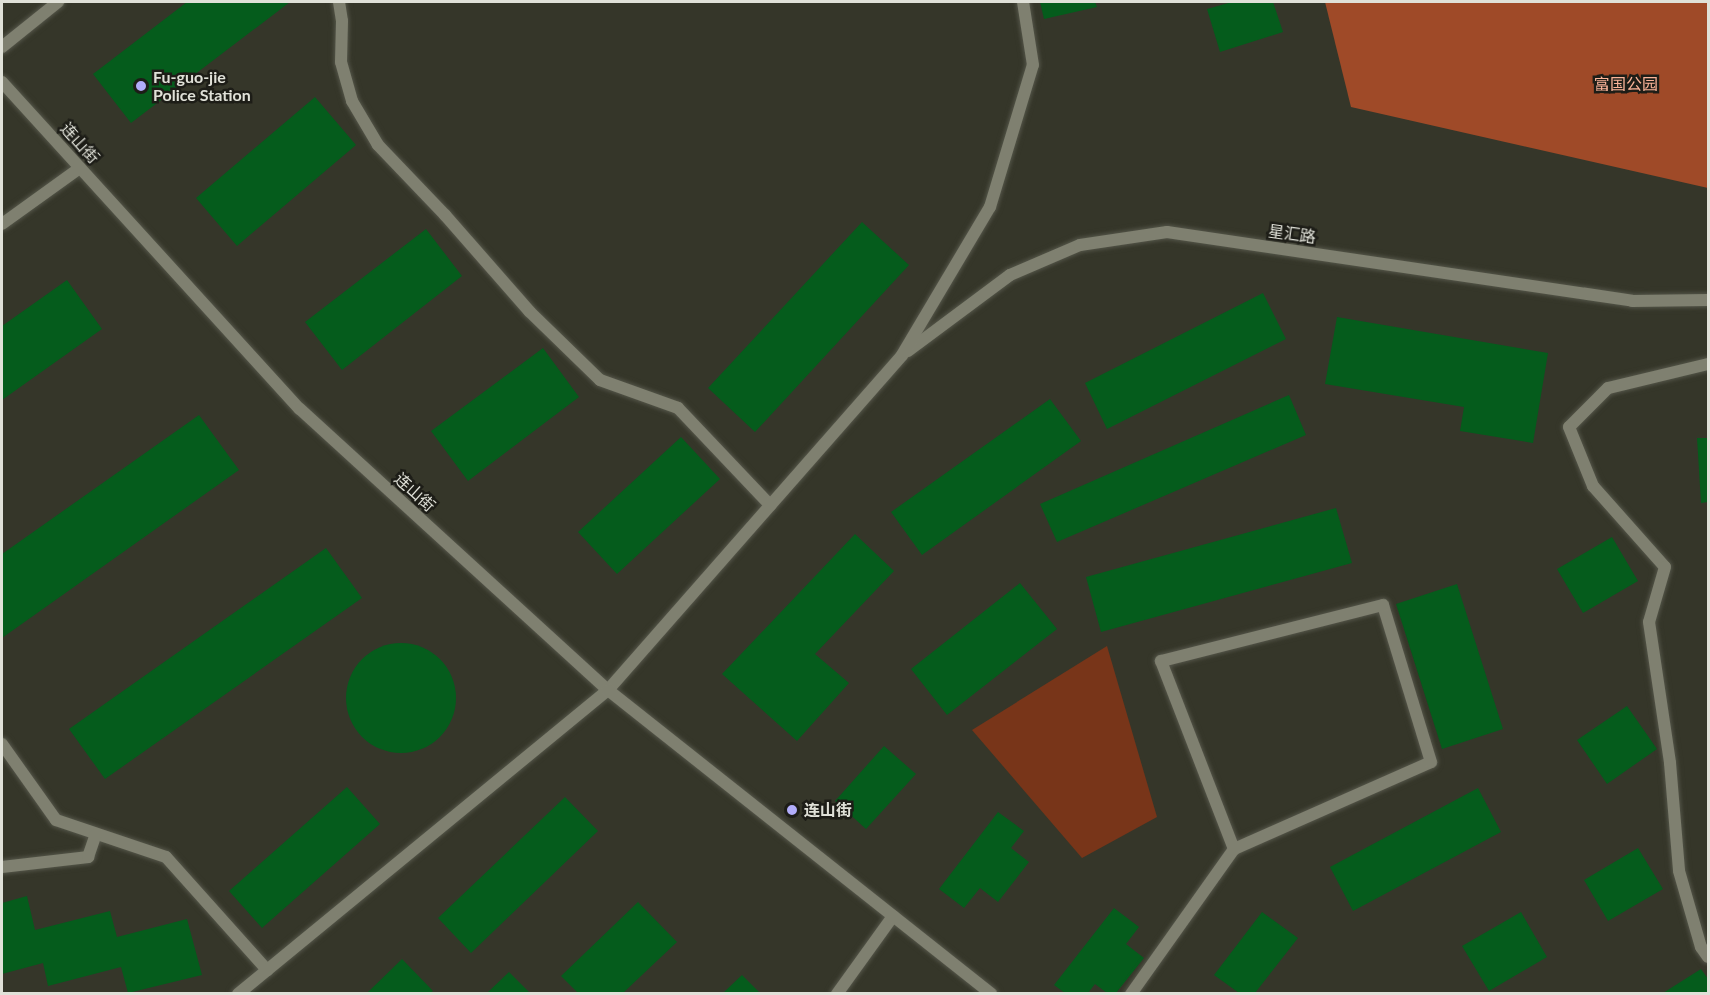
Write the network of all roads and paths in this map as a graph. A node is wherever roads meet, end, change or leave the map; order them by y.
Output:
1 (58, 2) edge
2 (339, 2) edge
3 (1023, 2) edge
4 (2, 47) edge
5 (2, 82) edge
6 (80, 168) junction
7 (2, 224) edge
8 (1708, 300) edge
9 (902, 355) junction
10 (1708, 364) edge
11 (770, 505) junction
12 (608, 690) junction
13 (2, 744) edge
14 (96, 834) junction
15 (1234, 849) junction
16 (2, 867) edge
17 (893, 916) junction
18 (1708, 957) edge
19 (267, 970) junction
20 (238, 993) edge
21 (837, 993) edge
22 (991, 993) edge
23 (1131, 993) edge

1 - 4 street
2 - 11 street
3 - 9 street
5 - 6 street, 连山街
6 - 7 street
6 - 12 street, 连山街
8 - 9 street, 星汇路
9 - 11 street
10 - 18 street
11 - 12 street
12 - 17 street, 连山街
12 - 19 street
13 - 14 street
14 - 16 street
14 - 19 street
15 - 15 street
15 - 23 street
17 - 21 street
17 - 22 street, 连山街
19 - 20 street

